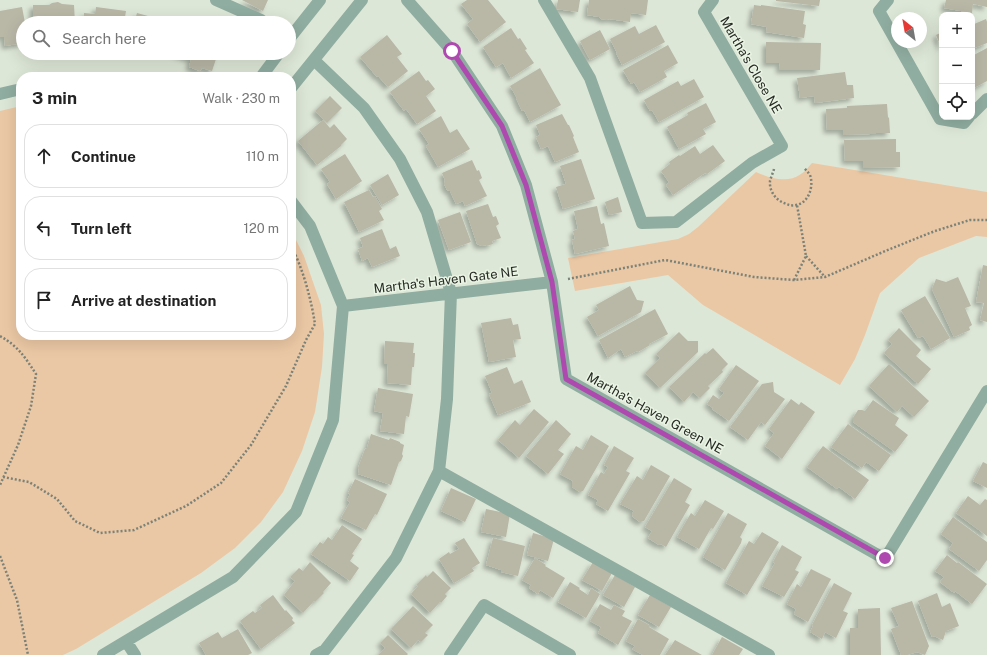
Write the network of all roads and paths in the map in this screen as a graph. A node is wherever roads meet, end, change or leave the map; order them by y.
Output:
1 (216, 0) edge
2 (320, 0) edge
3 (362, 0) edge
4 (407, 0) edge
5 (544, 0) edge
6 (713, 0) edge
7 (888, 0) edge
8 (252, 16) edge
9 (296, 30) edge
10 (274, 60) edge
11 (314, 60) junction
12 (265, 72) edge
13 (296, 82) edge
14 (16, 90) edge
15 (0, 94) edge
16 (987, 99) edge
17 (975, 111) edge
18 (939, 117) edge
19 (946, 120) edge
20 (966, 120) edge
21 (782, 146) junction
22 (804, 168) dead end
23 (797, 205) junction
24 (296, 208) edge
25 (987, 220) edge
26 (296, 256) edge
27 (806, 256) junction
28 (825, 277) junction
29 (794, 280) junction
30 (552, 282) junction
31 (451, 293) junction
32 (343, 306) junction
33 (0, 336) edge
34 (987, 391) edge
35 (438, 471) junction
36 (3, 477) junction
37 (0, 485) edge
38 (0, 556) edge
39 (126, 641) junction
40 (28, 655) edge
41 (103, 655) edge
42 (135, 655) edge
43 (316, 655) edge
44 (450, 655) edge
45 (570, 655) edge
46 (769, 655) edge

1 - 8 street
2 - 9 street
3 - 11 street
4 - 30 street, Martha's Haven Green NE
5 - 21 street
6 - 21 street, Martha's Close NE
7 - 18 street
10 - 12 street
11 - 13 street
11 - 31 street
14 - 15 street
16 - 17 street
19 - 20 street
21 - 23 path
22 - 23 path
23 - 27 path
24 - 32 street
25 - 28 path
26 - 36 path
27 - 28 path
27 - 29 path
28 - 29 path
29 - 30 path
30 - 31 street, Martha's Haven Gate NE
30 - 34 street, Martha's Haven Green NE
31 - 32 street, Martha's Haven Gate NE
31 - 35 street
32 - 39 street
33 - 36 path
35 - 43 street
35 - 46 street
36 - 37 path
38 - 40 path
39 - 41 street
39 - 42 street
44 - 45 street

